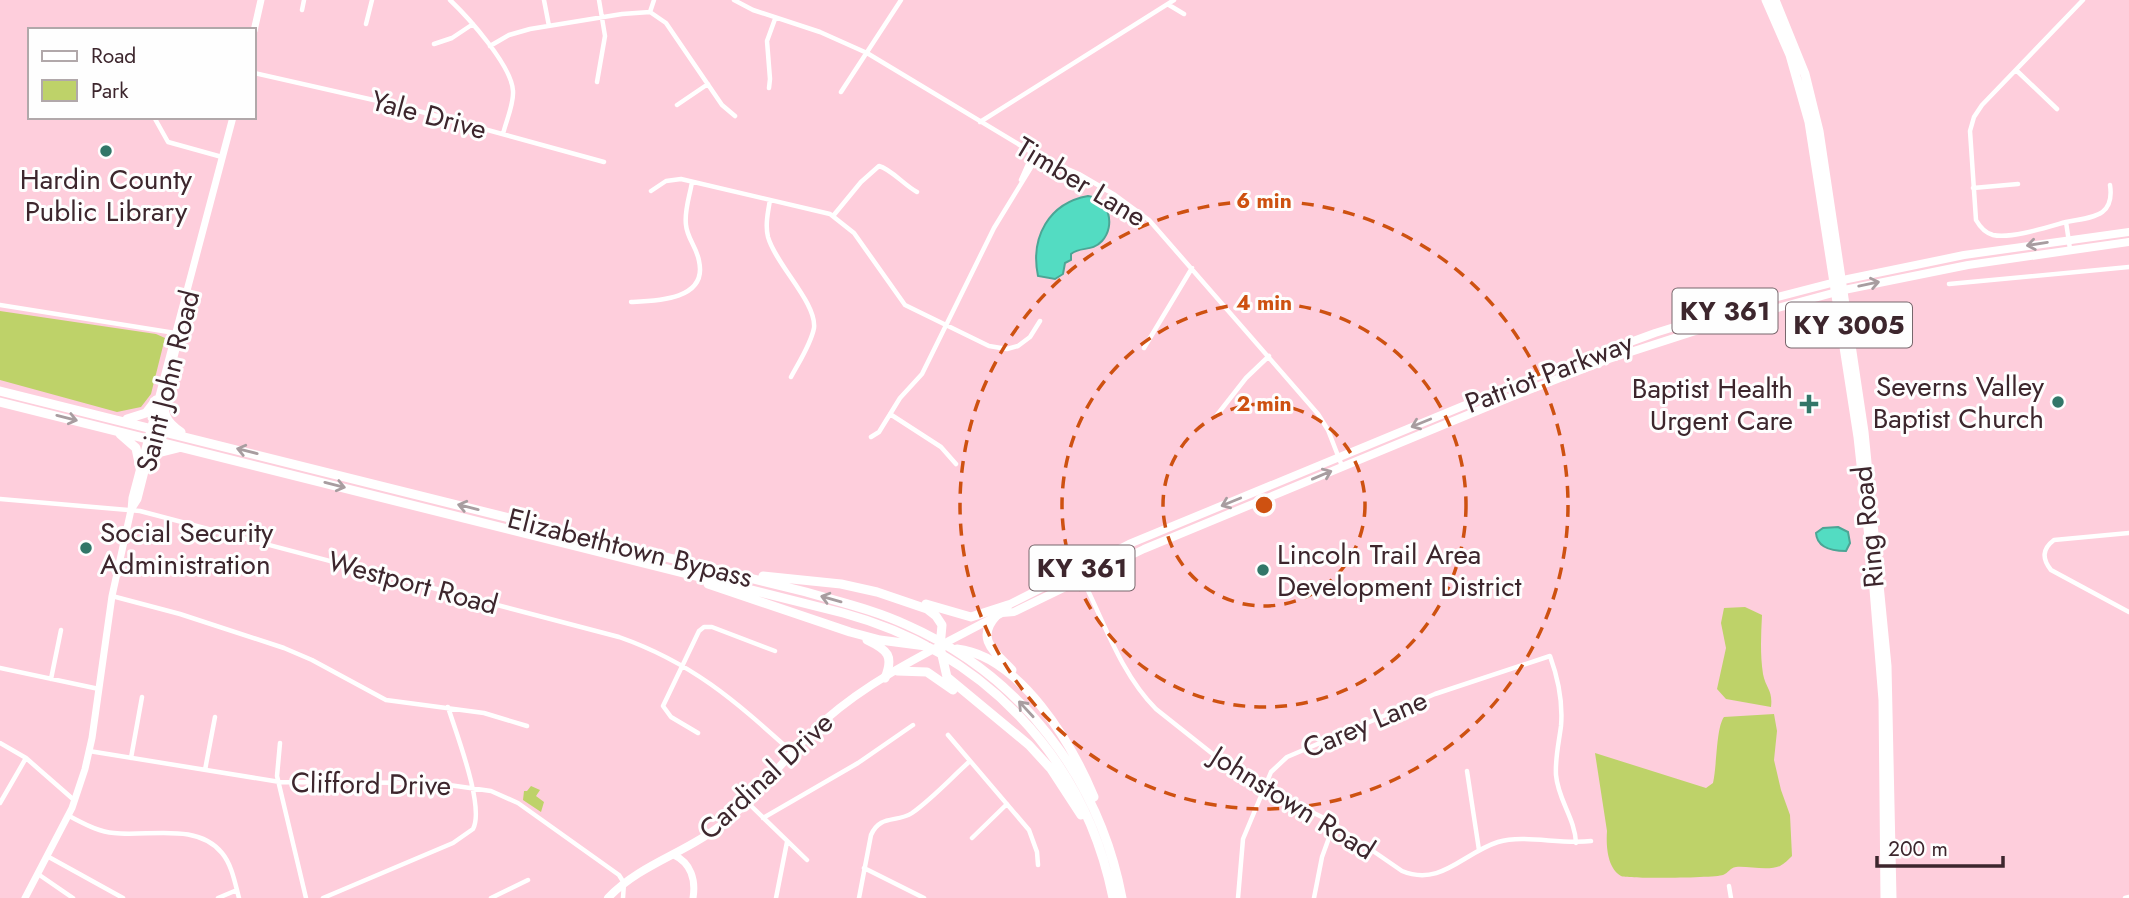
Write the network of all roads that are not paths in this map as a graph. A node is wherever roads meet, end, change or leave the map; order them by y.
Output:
1 (261, 0) edge
2 (304, 0) edge
3 (372, 0) edge
4 (450, 0) edge
5 (544, 0) edge
6 (599, 0) edge
7 (654, 0) edge
8 (734, 0) edge
9 (901, 0) edge
10 (1766, 0) edge
11 (1775, 0) edge
12 (2083, 0) edge
13 (1172, 2) edge
14 (302, 10) dead end
15 (650, 12) junction
16 (1184, 14) dead end
17 (602, 18) junction
18 (775, 19) junction
19 (366, 24) dead end
20 (473, 24) junction
21 (549, 26) junction
22 (255, 28) edge
23 (434, 44) dead end
24 (490, 46) junction
25 (867, 53) junction
26 (2016, 70) junction
27 (256, 73) edge
28 (597, 82) dead end
29 (708, 84) junction
30 (769, 88) dead end
31 (841, 93) dead end
32 (677, 105) dead end
33 (2057, 109) dead end
34 (734, 116) dead end
35 (155, 119) edge
36 (232, 119) edge
37 (980, 122) junction
38 (502, 134) junction
39 (1036, 155) junction
40 (223, 157) junction
41 (604, 162) dead end
42 (692, 182) junction
43 (2018, 184) dead end
44 (2110, 186) dead end
45 (1973, 188) junction
46 (651, 191) dead end
47 (917, 192) dead end
48 (770, 200) junction
49 (833, 216) junction
50 (2066, 222) junction
51 (2129, 232) edge
52 (2069, 239) junction
53 (2129, 242) edge
54 (2070, 249) junction
55 (2129, 267) edge
56 (1192, 268) junction
57 (1949, 284) dead end
58 (1839, 286) junction
59 (631, 302) dead end
60 (0, 305) edge
61 (1040, 321) dead end
62 (945, 326) junction
63 (177, 334) junction
64 (1143, 348) dead end
65 (1269, 356) junction
66 (791, 377) dead end
67 (0, 391) edge
68 (160, 397) junction
69 (0, 402) edge
70 (890, 414) junction
71 (1217, 415) dead end
72 (105, 416) junction
73 (102, 427) junction
74 (153, 427) junction
75 (192, 437) junction
76 (871, 438) dead end
77 (150, 439) junction
78 (189, 448) junction
79 (1341, 462) junction
80 (957, 464) dead end
81 (143, 468) junction
82 (0, 499) edge
83 (131, 510) junction
84 (2129, 533) edge
85 (644, 551) junction
86 (662, 567) junction
87 (1080, 574) junction
88 (877, 592) junction
89 (112, 596) junction
90 (1002, 611) junction
91 (2129, 612) edge
92 (61, 629) dead end
93 (850, 632) junction
94 (940, 647) junction
95 (775, 651) dead end
96 (925, 656) joint
97 (684, 666) junction
98 (0, 668) edge
99 (897, 671) junction
100 (885, 678) junction
101 (51, 679) junction
102 (99, 689) junction
103 (142, 697) dead end
104 (1040, 704) junction
105 (448, 706) junction
106 (981, 706) junction
107 (215, 716) dead end
108 (913, 725) dead end
109 (527, 726) dead end
110 (698, 733) dead end
111 (948, 735) dead end
112 (0, 743) edge
113 (280, 743) dead end
114 (89, 751) junction
115 (792, 753) junction
116 (26, 758) junction
117 (131, 758) junction
118 (970, 761) junction
119 (205, 770) junction
120 (1467, 771) dead end
121 (280, 782) junction
122 (471, 787) junction
123 (1264, 789) junction
124 (74, 800) junction
125 (746, 802) junction
126 (0, 803) edge
127 (1007, 804) junction
128 (68, 816) junction
129 (763, 818) junction
130 (1334, 824) junction
131 (1095, 837) junction
132 (972, 838) dead end
133 (787, 841) junction
134 (1591, 841) dead end
135 (1576, 843) junction
136 (1109, 845) junction
137 (1479, 849) junction
138 (674, 855) junction
139 (47, 856) junction
140 (807, 860) dead end
141 (1038, 865) dead end
142 (864, 868) junction
143 (38, 874) junction
144 (528, 880) dead end
145 (624, 883) junction
146 (1729, 886) dead end
147 (237, 890) junction
148 (504, 895) edge
149 (25, 898) edge
150 (73, 898) edge
151 (122, 898) edge
152 (218, 898) edge
153 (239, 898) edge
154 (306, 898) edge
155 (323, 898) edge
156 (491, 898) edge
157 (608, 898) edge
158 (623, 898) edge
159 (693, 898) edge
160 (776, 898) edge
161 (859, 898) edge
162 (924, 898) edge
163 (1113, 898) edge
164 (1122, 898) edge
165 (1238, 898) edge
166 (1314, 898) edge
167 (1731, 898) edge
168 (1885, 898) edge
169 (1892, 898) edge

1 - 22 street
2 - 14 street
3 - 19 street
4 - 20 street
5 - 21 street
6 - 17 street
7 - 15 street
8 - 18 street, Timber Lane
9 - 25 street
10 - 58 highway, Ring Road / KY 3005
11 - 58 highway, Ring Road / KY 3005
12 - 26 street
13 - 16 street
13 - 37 street
15 - 17 street
15 - 29 street
17 - 21 street
17 - 28 street
18 - 25 street, Timber Lane
18 - 30 street
20 - 23 street
20 - 24 street
21 - 24 street
24 - 38 street
25 - 31 street
25 - 37 street, Timber Lane
26 - 33 street
26 - 45 street
27 - 38 street, Yale Drive
29 - 32 street
29 - 34 street
35 - 40 street
36 - 40 street, Saint John Road
37 - 39 street, Timber Lane
38 - 41 street, Yale Drive
39 - 56 street, Timber Lane
39 - 62 street
40 - 63 street, Saint John Road
42 - 46 street
42 - 48 street
42 - 59 street
43 - 45 street
44 - 50 street
45 - 50 street
47 - 49 street
48 - 49 street
48 - 66 street
49 - 62 street
50 - 52 street
51 - 52 main road, Patriot Parkway / KY 361
52 - 54 street
52 -> 58 main road, Patriot Parkway / KY 361
53 - 54 main road, Patriot Parkway / KY 361
58 -> 54 main road, Patriot Parkway / KY 361
55 - 57 street
56 - 64 street
56 - 65 street, Timber Lane
58 - 79 main road, Patriot Parkway / KY 361
58 - 168 highway, Ring Road / KY 3005
58 - 169 highway, Ring Road / KY 3005
60 - 63 street
61 - 62 street
62 - 70 street
63 - 68 street, Saint John Road
65 - 71 street
65 - 79 street, Timber Lane
67 - 72 highway, Elizabethtown Bypass
68 - 72 highway
68 - 74 street, Saint John Road
68 - 75 highway
69 -> 73 highway, Elizabethtown Bypass
70 - 76 street
70 - 80 street
72 - 74 highway, Elizabethtown Bypass
73 - 77 highway, Elizabethtown Bypass
73 - 81 highway
74 - 75 highway, Elizabethtown Bypass
74 - 77 street, Saint John Road
85 -> 75 highway, Elizabethtown Bypass
77 - 78 highway, Elizabethtown Bypass
77 - 81 street, Saint John Road
78 - 81 highway
78 -> 86 highway, Elizabethtown Bypass
79 - 87 main road, Patriot Parkway / KY 361
81 - 83 street, Saint John Road
82 - 83 street, Westport Road
83 - 89 street, Saint John Road
83 - 97 street, Westport Road
84 - 91 street
85 - 88 highway
136 -> 85 highway, Elizabethtown Bypass
86 - 93 highway
86 - 131 highway, Elizabethtown Bypass
87 - 90 main road, Patriot Parkway / KY 361
87 - 123 street, Johnstown Road
88 - 90 highway
88 - 94 highway
89 - 102 street, Saint John Road
89 - 105 street
90 - 94 main road, Patriot Parkway / KY 361
90 - 104 highway
92 - 101 street
93 - 94 highway
93 - 100 highway
94 - 96 main road, Patriot Parkway / KY 361
94 - 104 highway
94 - 106 highway
95 - 97 street
96 - 99 main road, Cardinal Drive / KY 361
97 - 110 street
97 - 115 street, Westport Road
98 - 101 street
99 - 100 main road, Cardinal Drive / KY 361
99 - 106 highway
100 - 115 main road, Cardinal Drive / KY 361
101 - 102 street
102 - 114 street, Saint John Road
103 - 117 street
104 - 136 highway
105 - 109 street
105 - 122 street
106 - 131 highway
107 - 119 street
108 - 129 street
111 - 118 street
112 - 116 street
113 - 121 street
114 - 117 street, Clifford Drive
114 - 124 street, Saint John Road
115 - 125 main road, Cardinal Drive
116 - 124 street
116 - 126 street
117 - 119 street, Clifford Drive
118 - 127 street
118 - 142 street
119 - 121 street, Clifford Drive
120 - 137 street
121 - 122 street, Clifford Drive
121 - 154 street
122 - 145 street, Clifford Drive
122 - 155 street
123 - 130 street, Johnstown Road
123 - 135 street, Carey Lane
123 - 165 street, Carey Lane
124 - 128 street, Saint John Road
125 - 129 street
125 - 138 main road, Cardinal Drive
127 - 132 street
127 - 141 street
128 - 139 street, Saint John Road
128 - 147 street
129 - 133 street
130 - 137 street, Johnstown Road
130 - 166 street
131 - 163 highway, Elizabethtown Bypass
133 - 140 street
133 - 160 street
134 - 135 street, Johnstown Road
135 - 137 street, Johnstown Road
136 - 164 highway, Elizabethtown Bypass
138 - 145 main road, Cardinal Drive
138 - 159 street
139 - 143 street, Saint John Road
139 - 151 street
142 - 161 street
142 - 162 street
143 - 149 street, Saint John Road
143 - 150 street
144 - 148 street
145 - 157 main road, Cardinal Drive
145 - 158 street
146 - 167 street
147 - 152 street
147 - 153 street
148 - 156 street

